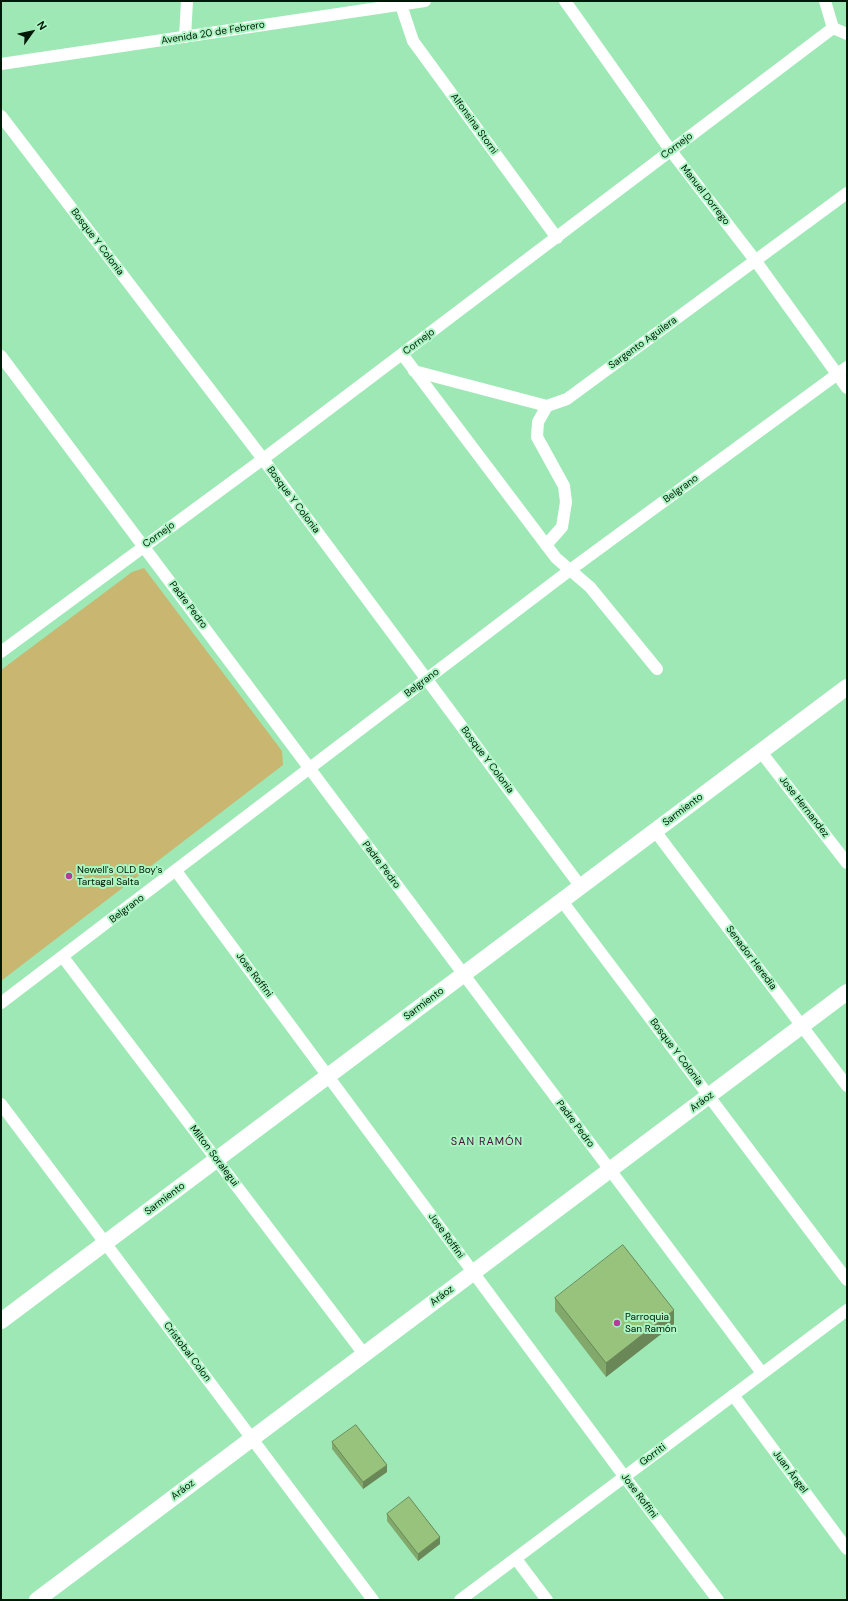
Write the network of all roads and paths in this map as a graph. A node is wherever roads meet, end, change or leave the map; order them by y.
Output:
1 (187, 1) edge
2 (425, 1) edge
3 (565, 1) edge
4 (825, 1) edge
5 (401, 4) junction
6 (834, 28) junction
7 (847, 34) edge
8 (185, 37) junction
9 (1, 64) edge
10 (1, 116) edge
11 (671, 151) junction
12 (847, 193) edge
13 (557, 238) junction
14 (755, 260) junction
15 (402, 354) junction
16 (1, 356) edge
17 (414, 371) junction
18 (842, 371) edge
19 (847, 388) edge
20 (548, 406) junction
21 (263, 459) junction
22 (546, 545) junction
23 (144, 546) junction
24 (570, 570) junction
25 (1, 652) edge
26 (657, 669) dead end
27 (427, 680) junction
28 (847, 687) edge
29 (761, 752) junction
30 (310, 769) junction
31 (655, 831) junction
32 (847, 863) edge
33 (176, 871) junction
34 (581, 887) junction
35 (562, 901) junction
36 (63, 957) junction
37 (464, 975) junction
38 (847, 992) edge
39 (1, 1003) edge
40 (802, 1026) junction
41 (328, 1076) junction
42 (847, 1086) edge
43 (709, 1096) junction
44 (1, 1104) edge
45 (217, 1160) junction
46 (610, 1171) junction
47 (106, 1243) junction
48 (474, 1272) junction
49 (847, 1280) edge
50 (847, 1310) edge
51 (1, 1321) edge
52 (364, 1354) junction
53 (762, 1373) junction
54 (732, 1395) junction
55 (252, 1438) junction
56 (624, 1476) junction
57 (847, 1549) edge
58 (516, 1559) junction
59 (37, 1600) edge
60 (373, 1600) edge
61 (460, 1600) edge
62 (547, 1600) edge
63 (718, 1600) edge

1 - 8 street
2 - 5 street, Avenida 20 de Febrero
3 - 11 street, Manuel Dorrego
4 - 6 street
5 - 8 street, Avenida 20 de Febrero
5 - 13 street, Alfonsina Storni
6 - 7 street
6 - 11 street, Cornejo
8 - 9 street, Avenida 20 de Febrero
10 - 21 street, Bosque Y Colonia
11 - 13 street, Cornejo
11 - 14 street, Manuel Dorrego
12 - 14 street, Sargento Aguilera
13 - 15 street, Cornejo
14 - 18 street, Manuel Dorrego
14 - 20 street, Sargento Aguilera
15 - 17 street
15 - 21 street, Cornejo
16 - 23 street, Padre Pedro
17 - 20 street
17 - 22 street
18 - 19 street, Manuel Dorrego
18 - 24 street, Belgrano
20 - 22 street
21 - 23 street, Cornejo
21 - 27 street, Bosque Y Colonia
22 - 24 street
23 - 25 street, Cornejo
23 - 30 street, Padre Pedro
24 - 26 street
24 - 27 street, Belgrano
27 - 30 street, Belgrano
27 - 34 street, Bosque Y Colonia
28 - 29 street, Sarmiento
29 - 31 street, Sarmiento
29 - 32 street, Jose Hernandez
30 - 33 street, Belgrano
30 - 37 street, Padre Pedro
31 - 34 street, Sarmiento
31 - 40 street, Senador Heredia
33 - 36 street, Belgrano
33 - 41 street, Jose Roffini
34 - 35 street, Sarmiento
35 - 37 street, Sarmiento
35 - 43 street, Bosque Y Colonia
36 - 39 street, Belgrano
36 - 45 street, Milton Soralegui
37 - 41 street, Sarmiento
37 - 46 street, Padre Pedro
38 - 40 street, Aráoz
40 - 42 street, Senador Heredia
40 - 43 street, Aráoz
41 - 45 street, Sarmiento
41 - 48 street, Jose Roffini
43 - 46 street, Aráoz
43 - 49 street, Bosque Y Colonia
44 - 47 street, Cristobal Colon
45 - 47 street, Sarmiento
45 - 52 street, Milton Soralegui
46 - 48 street, Aráoz
46 - 53 street, Padre Pedro
47 - 51 street, Sarmiento
47 - 55 street, Cristobal Colon
48 - 52 street, Aráoz
48 - 56 street, Jose Roffini
50 - 53 street, Gorriti
52 - 55 street, Aráoz
53 - 54 street, Gorriti
54 - 56 street, Gorriti
54 - 57 street, Juan Ángel
55 - 59 street, Aráoz
55 - 60 street, Cristobal Colon
56 - 58 street, Gorriti
56 - 63 street, Jose Roffini
58 - 61 street, Gorriti
58 - 62 street

